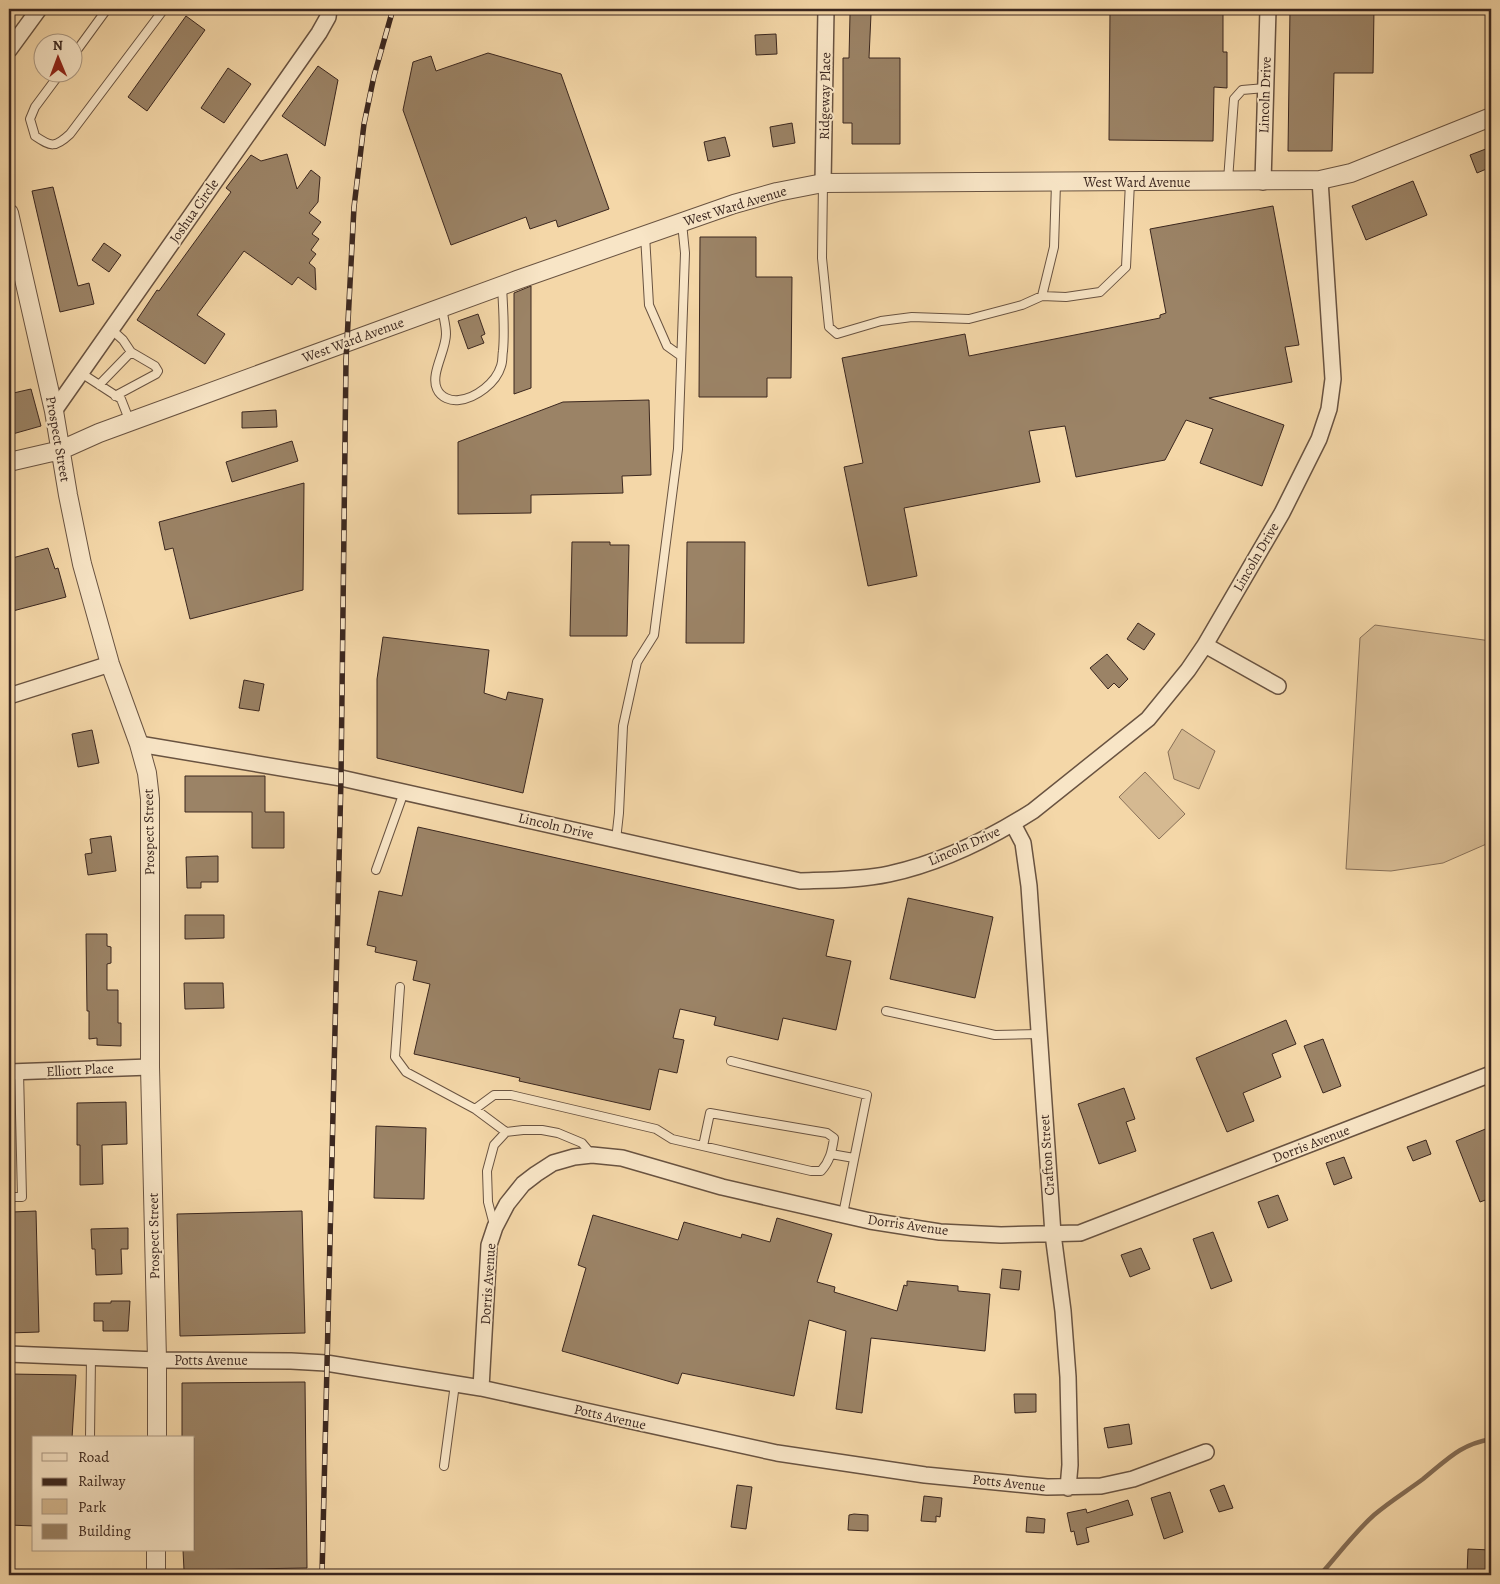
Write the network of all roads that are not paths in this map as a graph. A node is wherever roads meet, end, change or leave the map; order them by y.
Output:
1 (39, 9) edge
2 (106, 9) edge
3 (164, 9) edge
4 (329, 9) edge
5 (826, 9) edge
6 (1268, 9) edge
7 (82, 44) edge
8 (9, 50) edge
9 (54, 82) edge
10 (1265, 88) junction
11 (1491, 117) edge
12 (1320, 180) junction
13 (1056, 182) junction
14 (1130, 182) junction
15 (1228, 182) junction
16 (1262, 182) junction
17 (823, 184) junction
18 (9, 213) edge
19 (682, 222) junction
20 (645, 235) junction
21 (502, 286) junction
22 (1042, 296) junction
23 (442, 307) junction
24 (111, 329) junction
25 (131, 352) junction
26 (681, 356) junction
27 (81, 373) junction
28 (99, 385) junction
29 (115, 396) junction
30 (54, 411) junction
31 (130, 422) junction
32 (61, 450) junction
33 (9, 462) edge
34 (1205, 645) junction
35 (110, 664) junction
36 (1278, 686) dead end
37 (9, 696) edge
38 (139, 744) junction
39 (404, 792) junction
40 (1013, 824) junction
41 (616, 840) junction
42 (376, 870) dead end
43 (400, 987) dead end
44 (886, 1011) dead end
45 (1039, 1034) junction
46 (731, 1061) dead end
47 (150, 1067) junction
48 (14, 1072) edge
49 (1491, 1074) edge
50 (475, 1109) junction
51 (506, 1132) junction
52 (704, 1146) junction
53 (832, 1154) junction
54 (592, 1155) junction
55 (854, 1158) junction
56 (9, 1197) edge
57 (843, 1214) junction
58 (495, 1227) junction
59 (1053, 1234) junction
60 (9, 1354) edge
61 (91, 1357) junction
62 (157, 1360) junction
63 (455, 1384) junction
64 (481, 1388) junction
65 (90, 1436) edge
66 (157, 1436) edge
67 (1206, 1452) dead end
68 (444, 1466) dead end
69 (1068, 1488) junction
70 (156, 1552) edge
71 (156, 1575) edge

1 - 8 street
2 - 7 lane
3 - 9 lane
4 - 24 street, Joshua Circle
5 - 17 street, Ridgeway Place
6 - 10 street, Lincoln Drive
10 - 15 lane
10 - 16 street, Lincoln Drive
11 - 12 street, West Ward Avenue
12 - 16 street, West Ward Avenue
12 - 34 street, Lincoln Drive
13 - 14 street, West Ward Avenue
13 - 17 street, West Ward Avenue
13 - 22 lane
14 - 15 street, West Ward Avenue
14 - 22 lane
15 - 16 street, West Ward Avenue
17 - 19 street, West Ward Avenue
17 - 22 lane
18 - 30 street, Prospect Street
19 - 20 street, West Ward Avenue
19 - 26 lane
20 - 21 street, West Ward Avenue
20 - 26 lane
21 - 23 street, West Ward Avenue
21 - 23 lane
23 - 31 street, West Ward Avenue
24 - 25 lane
24 - 27 street, Joshua Circle
25 - 28 lane
25 - 29 lane
26 - 41 lane
27 - 28 lane
27 - 30 street, Joshua Circle
28 - 29 lane
29 - 31 lane
30 - 32 street, Prospect Street
31 - 32 street, West Ward Avenue
32 - 33 street, West Ward Avenue
32 - 35 street, Prospect Street
34 - 36 street
34 - 40 street, Lincoln Drive
35 - 37 street
35 - 38 street, Prospect Street
38 - 39 street, Lincoln Drive
38 - 47 street, Prospect Street
39 - 41 street, Lincoln Drive
39 - 42 lane
40 - 41 street, Lincoln Drive
40 - 45 street, Crafton Street
43 - 50 lane
44 - 45 lane
45 - 59 street, Crafton Street
46 - 55 lane
47 - 48 street, Elliott Place
47 - 62 street, Prospect Street
48 - 56 lane
49 - 59 street, Dorris Avenue
50 - 51 lane
50 - 52 lane
51 - 54 lane
51 - 58 lane
52 - 53 lane
52 - 53 lane
53 - 55 lane
54 - 57 street, Dorris Avenue
54 - 58 street, Dorris Avenue
55 - 57 lane
57 - 59 street, Dorris Avenue
58 - 64 street, Dorris Avenue
59 - 69 street, Crafton Street
60 - 61 street, Potts Avenue
61 - 62 street, Potts Avenue
61 - 65 lane
62 - 63 street, Potts Avenue
62 - 66 street, Prospect Street
63 - 64 street, Potts Avenue
63 - 68 lane
64 - 69 street, Potts Avenue
67 - 69 street, Potts Avenue
70 - 71 street

